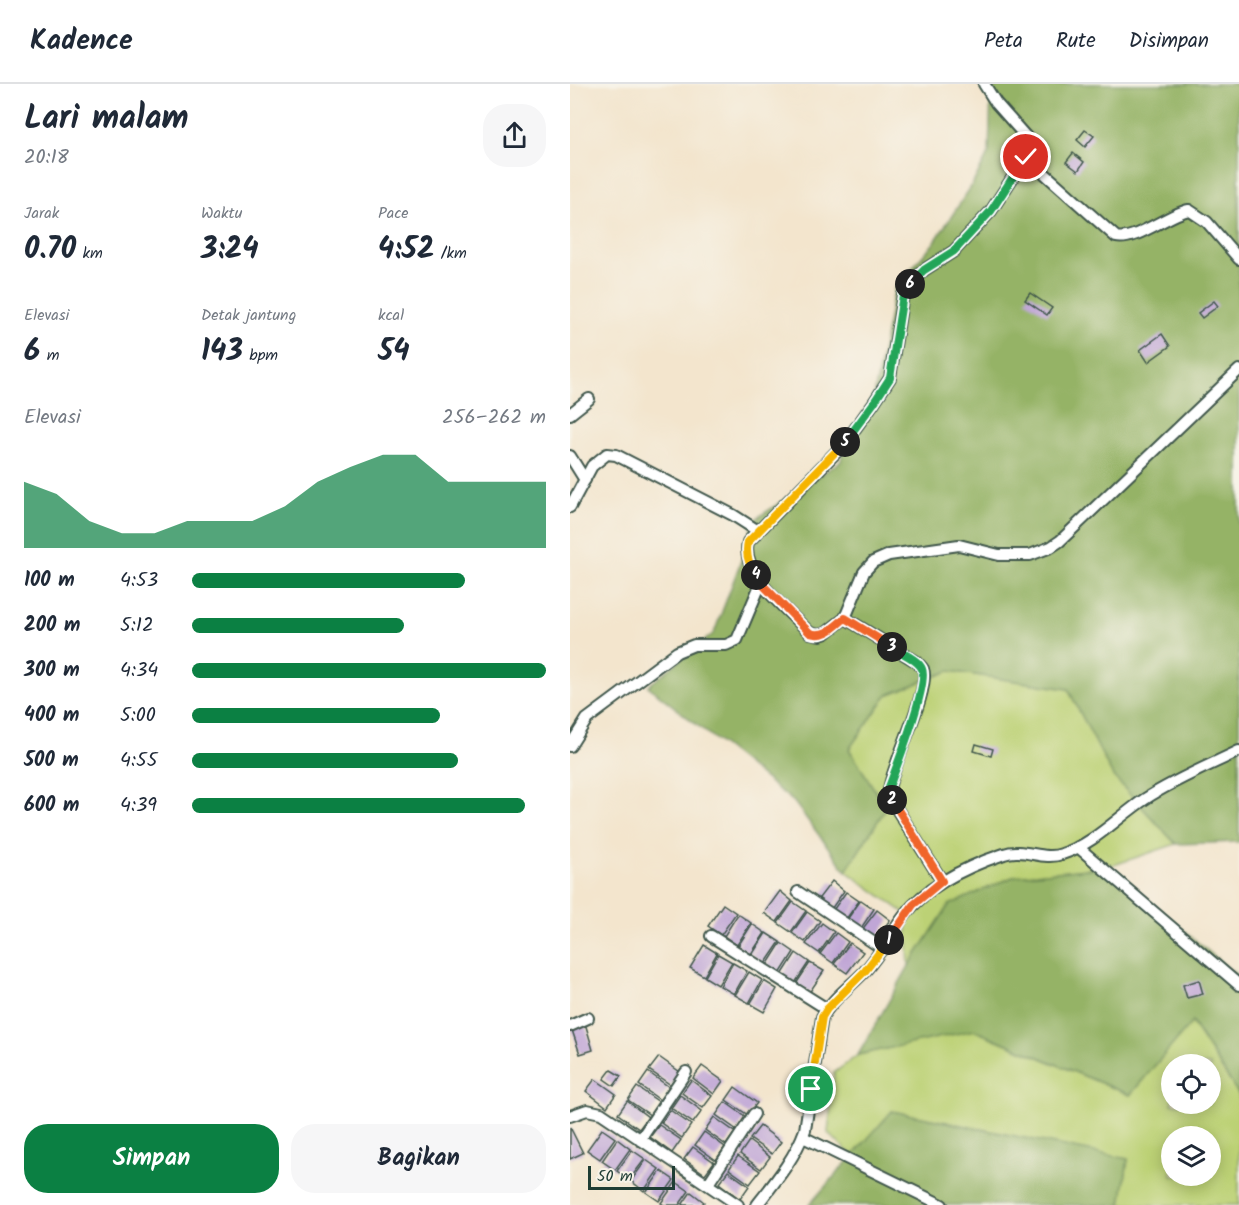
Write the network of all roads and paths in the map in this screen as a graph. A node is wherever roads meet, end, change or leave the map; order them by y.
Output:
1 (984, 84) edge
2 (1026, 157) junction
3 (1239, 259) edge
4 (1239, 370) edge
5 (589, 399) dead end
6 (570, 414) edge
7 (570, 456) edge
8 (585, 480) junction
9 (570, 507) edge
10 (758, 531) junction
11 (761, 583) junction
12 (845, 618) junction
13 (570, 746) edge
14 (1239, 751) edge
15 (1078, 847) junction
16 (942, 881) junction
17 (798, 892) dead end
18 (711, 936) dead end
19 (883, 949) junction
20 (1239, 985) edge
21 (827, 1009) junction
22 (588, 1018) dead end
23 (570, 1026) edge
24 (686, 1072) dead end
25 (754, 1114) dead end
26 (570, 1116) edge
27 (803, 1137) junction
28 (640, 1140) junction
29 (708, 1184) junction
30 (738, 1205) edge
31 (757, 1205) edge
32 (942, 1205) edge

1 - 2 street
2 - 3 street
2 - 10 street
4 - 12 street
5 - 6 street
7 - 8 street
8 - 9 street
8 - 10 street
10 - 11 street
11 - 12 street
11 - 13 street
12 - 16 street
14 - 15 street
15 - 16 street
15 - 20 street
16 - 19 street
17 - 19 street
18 - 21 street
19 - 21 street
21 - 27 street
22 - 23 street
24 - 28 street
25 - 29 street
26 - 28 street
27 - 31 street
27 - 32 street
28 - 29 street
29 - 30 street

